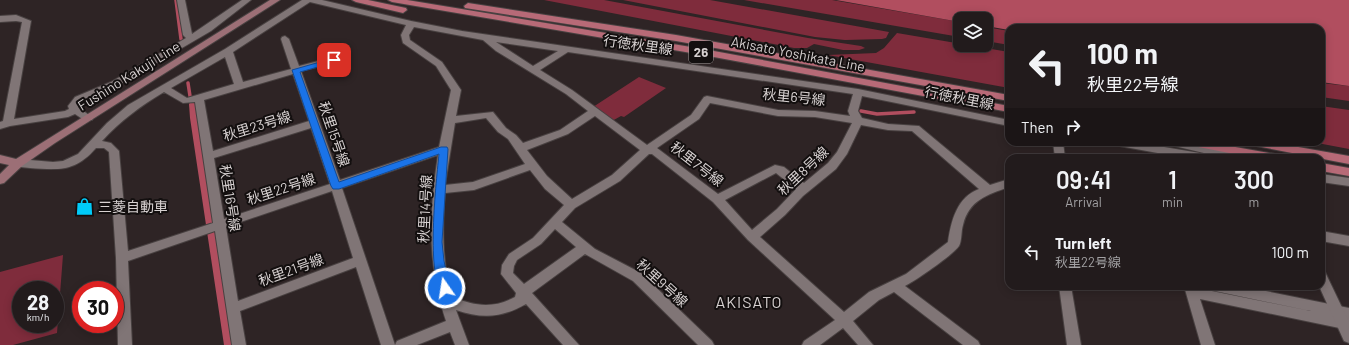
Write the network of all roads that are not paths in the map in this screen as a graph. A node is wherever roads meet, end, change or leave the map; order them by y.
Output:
1 (181, 0) edge
2 (247, 0) edge
3 (276, 0) edge
4 (308, 0) edge
5 (312, 0) edge
6 (356, 0) edge
7 (392, 0) edge
8 (434, 0) edge
9 (481, 0) edge
10 (0, 19) edge
11 (411, 24) junction
12 (192, 38) junction
13 (486, 38) junction
14 (676, 38) junction
15 (285, 40) dead end
16 (671, 47) junction
17 (567, 49) junction
18 (228, 51) junction
19 (334, 60) dead end
20 (296, 70) junction
21 (533, 70) junction
22 (239, 86) junction
23 (164, 88) junction
24 (858, 92) junction
25 (1005, 97) edge
26 (199, 98) junction
27 (1005, 108) edge
28 (75, 110) junction
29 (594, 112) junction
30 (88, 118) junction
31 (450, 120) junction
32 (858, 121) junction
33 (1005, 122) edge
34 (314, 123) junction
35 (4, 124) edge
36 (94, 144) junction
37 (1137, 146) edge
38 (1188, 146) edge
39 (1210, 146) edge
40 (1273, 146) edge
41 (521, 148) junction
42 (444, 149) junction
43 (647, 150) junction
44 (1183, 154) edge
45 (1223, 154) edge
46 (1253, 154) edge
47 (1316, 154) edge
48 (208, 156) junction
49 (1325, 156) edge
50 (0, 159) edge
51 (1349, 160) edge
52 (18, 163) junction
53 (530, 166) junction
54 (1325, 168) edge
55 (1337, 170) joint
56 (1349, 172) edge
57 (1325, 179) edge
58 (0, 180) edge
59 (1349, 182) edge
60 (1005, 184) edge
61 (336, 186) junction
62 (440, 189) junction
63 (804, 189) junction
64 (988, 190) junction
65 (717, 199) junction
66 (571, 205) junction
67 (554, 222) junction
68 (219, 226) junction
69 (752, 237) junction
70 (1325, 237) edge
71 (1349, 240) edge
72 (585, 247) junction
73 (122, 258) junction
74 (360, 261) junction
75 (1325, 283) edge
76 (895, 286) junction
77 (1067, 290) edge
78 (1191, 290) edge
79 (1196, 290) edge
80 (1232, 290) edge
81 (523, 292) junction
82 (448, 301) junction
83 (233, 308) junction
84 (1344, 317) edge
85 (843, 319) junction
86 (454, 324) junction
87 (1349, 337) edge
88 (125, 345) edge
89 (239, 345) edge
90 (388, 345) edge
91 (402, 345) edge
92 (462, 345) edge
93 (572, 345) edge
94 (707, 345) edge
95 (809, 345) edge
96 (866, 345) edge
97 (973, 345) edge
98 (1074, 345) edge
99 (1208, 345) edge

1 - 12 street
2 - 12 street
3 - 30 main road, Fushino Kakuji Line
4 - 18 street
5 - 11 street, 行徳秋里線
6 - 16 main road
7 - 16 main road, Akisato Yoshikata Line / 26
8 - 14 main road, Akisato Yoshikata Line / 26
9 - 14 main road
10 - 35 street
11 - 13 street, 行徳秋里線
11 - 31 street, 秋里14号線
12 - 28 street
13 - 17 street, 行徳秋里線
13 - 21 street, 秋里7号線
14 - 25 main road, Akisato Yoshikata Line / 26
15 - 20 street, 秋里15号線
16 - 27 main road, Akisato Yoshikata Line / 26
17 - 21 street
17 - 24 street, 行徳秋里線
18 - 22 street
18 - 23 street
19 - 20 street
20 - 22 street
20 - 34 street, 秋里15号線
21 - 29 street, 秋里7号線
22 - 26 street
23 - 26 street
23 - 36 street
24 - 32 street
24 - 33 street, 行徳秋里線
26 - 48 street, 秋里16号線
28 - 30 street
28 - 35 street
29 - 41 street
29 - 43 street, 秋里7号線
30 - 52 main road, Fushino Kakuji Line
31 - 41 street
31 - 42 street, 秋里14号線
32 - 43 street, 秋里6号線
32 - 63 street, 秋里8号線
32 - 64 street, 秋里6号線
34 - 48 street, 秋里23号線
34 - 61 street, 秋里15号線
36 - 52 street
36 - 73 street
37 - 44 street
38 - 45 street
39 - 46 main road
40 - 47 main road
41 - 53 street
42 - 61 street, 秋里22号線
42 - 62 street, 秋里14号線
43 - 65 street, 秋里7号線
43 - 66 street, 秋里6号線
48 - 68 street, 秋里16号線
49 - 51 main road
50 - 52 main road
52 - 58 main road, Fushino Kakuji Line
53 - 62 street
53 - 66 street
54 - 55 street
55 - 56 main road
57 - 59 street
60 - 64 street
61 - 68 street, 秋里22号線
61 - 74 street, 秋里15号線
62 - 82 street, 秋里14号線
63 - 65 street
63 - 69 street, 秋里8号線
64 - 76 street
65 - 69 street, 秋里7号線
66 - 67 street, 秋里6号線
67 - 72 street, 秋里9号線
67 - 81 street, 秋里6号線
68 - 73 street, 秋里22号線
68 - 83 street, 秋里16号線
69 - 85 street, 秋里7号線
70 - 71 street
72 - 81 street
72 - 94 street, 秋里9号線
73 - 88 street
74 - 83 street, 秋里21号線
74 - 90 street, 秋里15号線
75 - 84 street
76 - 85 street
76 - 97 street
77 - 98 street
78 - 99 street
79 - 84 street
80 - 84 street
81 - 82 street
81 - 93 street, 秋里6号線
82 - 86 street, 秋里14号線
83 - 89 street, 秋里16号線
84 - 87 street
85 - 95 street
85 - 96 street, 秋里7号線
86 - 91 street
86 - 92 street, 秋里14号線

